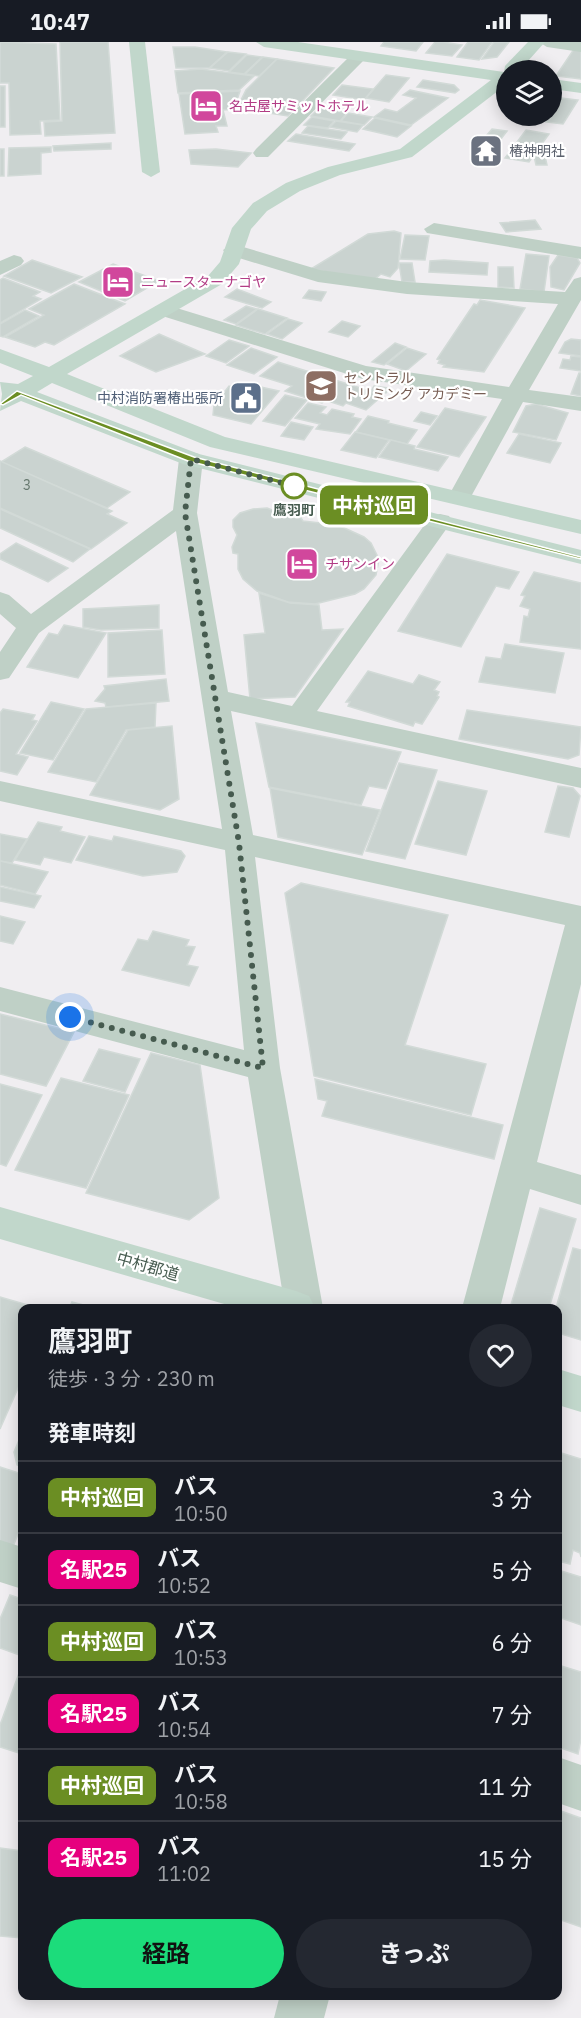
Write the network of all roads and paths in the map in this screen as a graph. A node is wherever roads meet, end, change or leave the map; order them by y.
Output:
1 (137, 42) edge
2 (264, 42) edge
3 (537, 42) edge
4 (547, 42) edge
5 (581, 47) edge
6 (359, 56) junction
7 (521, 60) edge
8 (496, 73) edge
9 (496, 84) edge
10 (562, 85) edge
11 (581, 88) edge
12 (262, 153) dead end
13 (151, 172) dead end
14 (434, 230) dead end
15 (233, 250) junction
16 (581, 253) edge
17 (576, 291) edge
18 (163, 310) junction
19 (0, 355) edge
20 (49, 376) junction
21 (10, 389) edge
22 (516, 394) junction
23 (0, 404) edge
24 (581, 404) edge
25 (191, 459) junction
26 (460, 497) junction
27 (185, 513) junction
28 (441, 521) junction
29 (581, 527) edge
30 (581, 557) edge
31 (0, 600) edge
32 (30, 627) junction
33 (0, 672) edge
34 (214, 698) junction
35 (300, 716) junction
36 (581, 778) edge
37 (0, 791) edge
38 (239, 843) junction
39 (581, 919) edge
40 (0, 999) edge
41 (263, 1068) junction
42 (518, 1171) junction
43 (581, 1190) edge
44 (0, 1223) edge
45 (282, 1304) edge
46 (303, 1304) edge
47 (482, 1304) edge
48 (562, 1388) edge
49 (581, 1394) edge
50 (0, 1561) edge
51 (18, 1567) edge
52 (562, 1781) edge
53 (581, 1788) edge
54 (303, 2000) edge
55 (299, 2018) edge

1 - 13 street
2 - 6 street
3 - 7 street
4 - 5 street
6 - 8 street
6 - 12 street
9 - 15 street
10 - 11 street
14 - 16 street
15 - 17 street
15 - 18 street
17 - 22 street
18 - 20 street
18 - 22 street
19 - 20 street
20 - 21 street
20 - 26 street
21 - 23 street
21 - 25 street
22 - 24 street
22 - 26 street
25 - 27 street
25 - 28 street
26 - 29 street
27 - 32 street
27 - 34 street
28 - 30 street
28 - 35 street
31 - 32 street
32 - 33 street
34 - 35 street
34 - 38 street
35 - 36 street
37 - 38 street
38 - 39 street
38 - 41 street
39 - 42 street
40 - 41 street
41 - 46 street
42 - 43 street
42 - 47 street
44 - 45 street, 中村郡道
48 - 49 street
50 - 51 street
52 - 53 street
54 - 55 street

